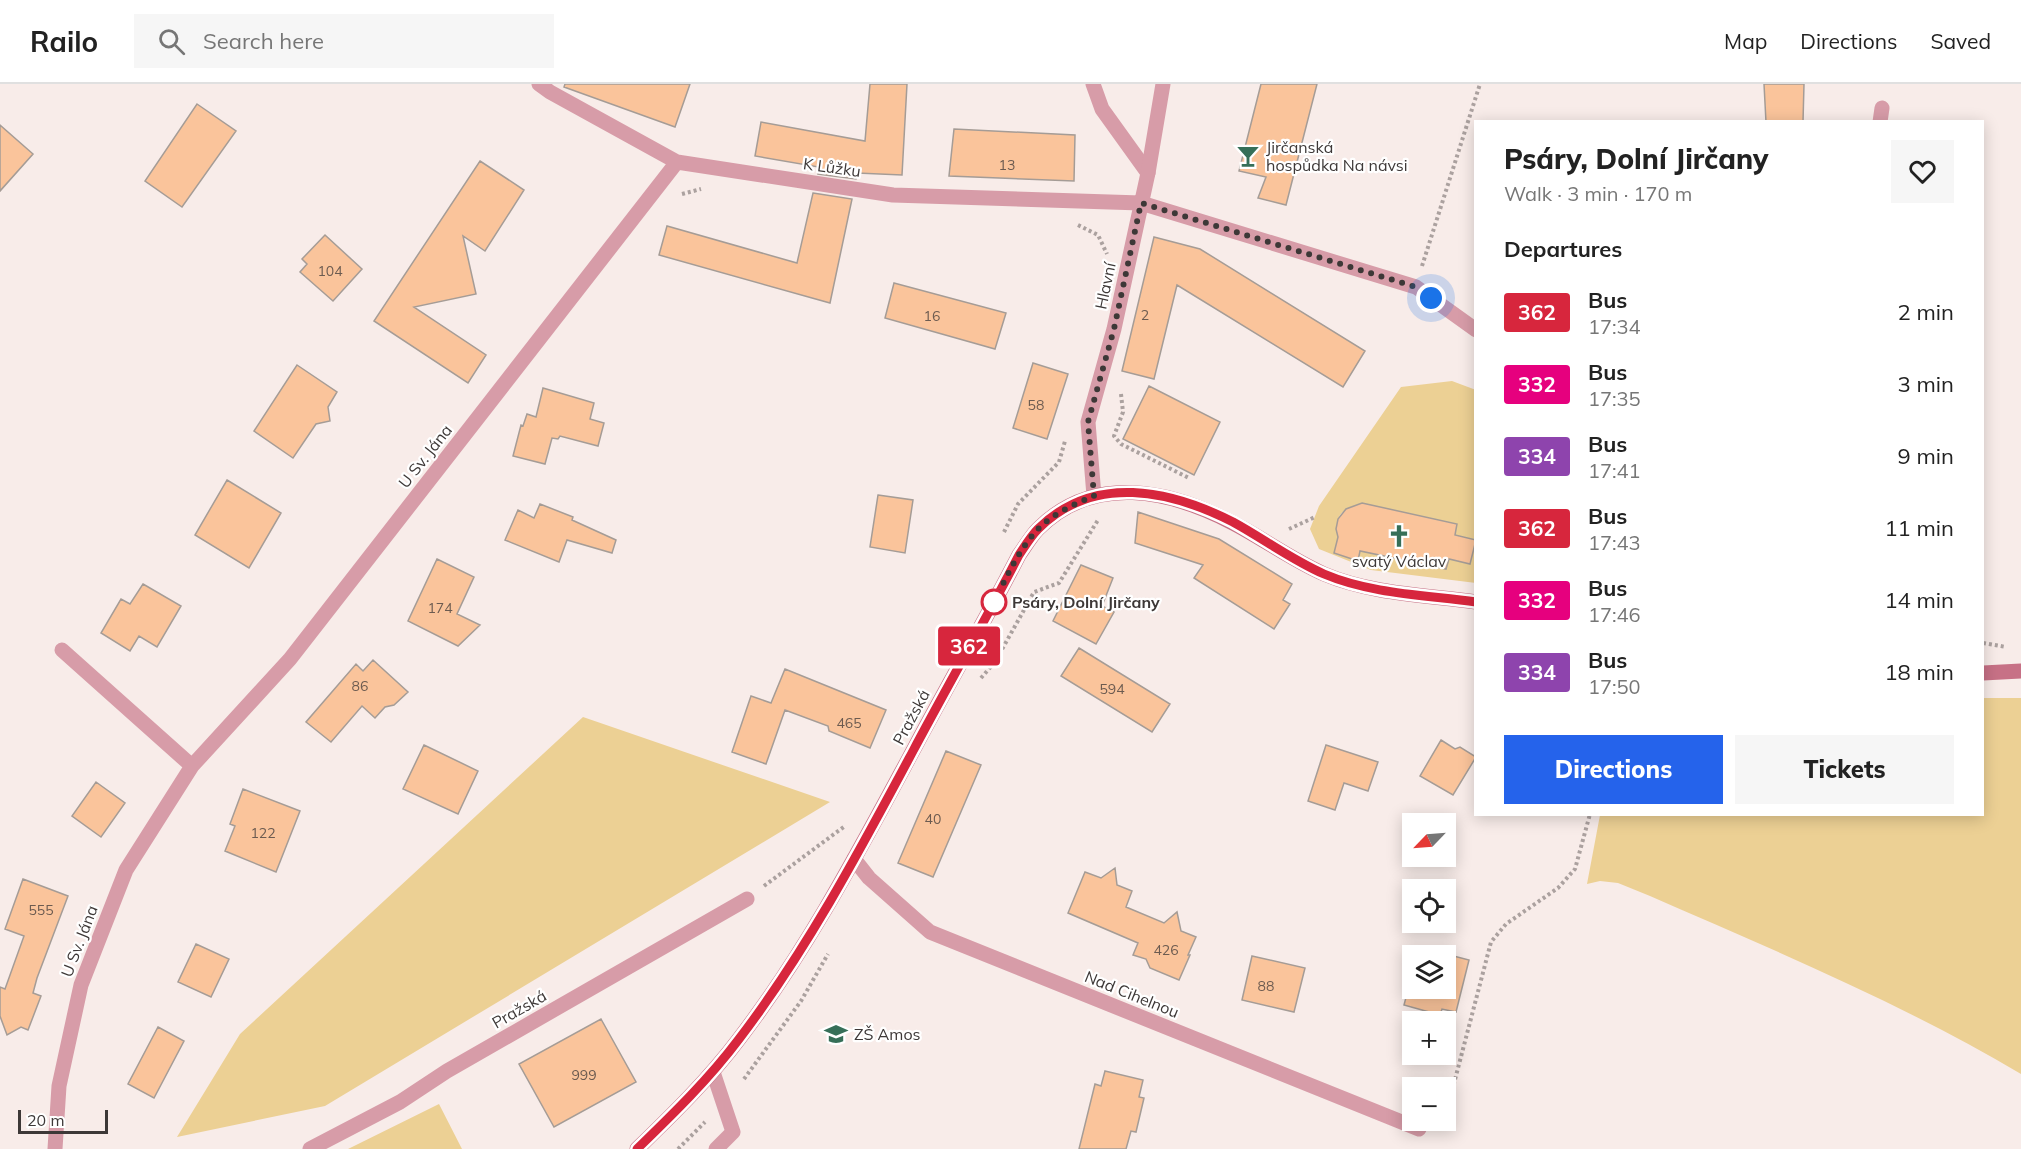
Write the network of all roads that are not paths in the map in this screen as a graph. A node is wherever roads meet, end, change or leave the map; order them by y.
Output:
1 (539, 84) edge
2 (1093, 84) edge
3 (1163, 84) edge
4 (678, 162) junction
5 (1148, 173) junction
6 (1141, 203) junction
7 (1474, 329) edge
8 (1094, 496) junction
9 (1474, 602) edge
10 (62, 650) dead end
11 (2021, 671) edge
12 (1984, 673) edge
13 (192, 766) junction
14 (854, 860) junction
15 (747, 899) road end
16 (713, 1072) junction
17 (1402, 1122) edge
18 (55, 1149) edge
19 (310, 1149) edge
20 (637, 1149) edge
21 (716, 1149) edge

1 - 4 street, K Lůžku
2 - 5 street
3 - 5 street, Hlavní
4 - 6 street, K Lůžku
4 - 13 street, U Sv. Jána
5 - 6 street, Hlavní
6 - 7 street, K Lůžku
6 - 8 street, Hlavní
8 - 9 main road, Pražská
8 - 14 main road, Pražská
10 - 13 street
11 - 12 main road
13 - 18 street, U Sv. Jána
14 - 16 main road, Pražská
14 - 17 street, Nad Cihelnou
15 - 19 street, Pražská
16 - 20 main road, Pražská
16 - 21 street

